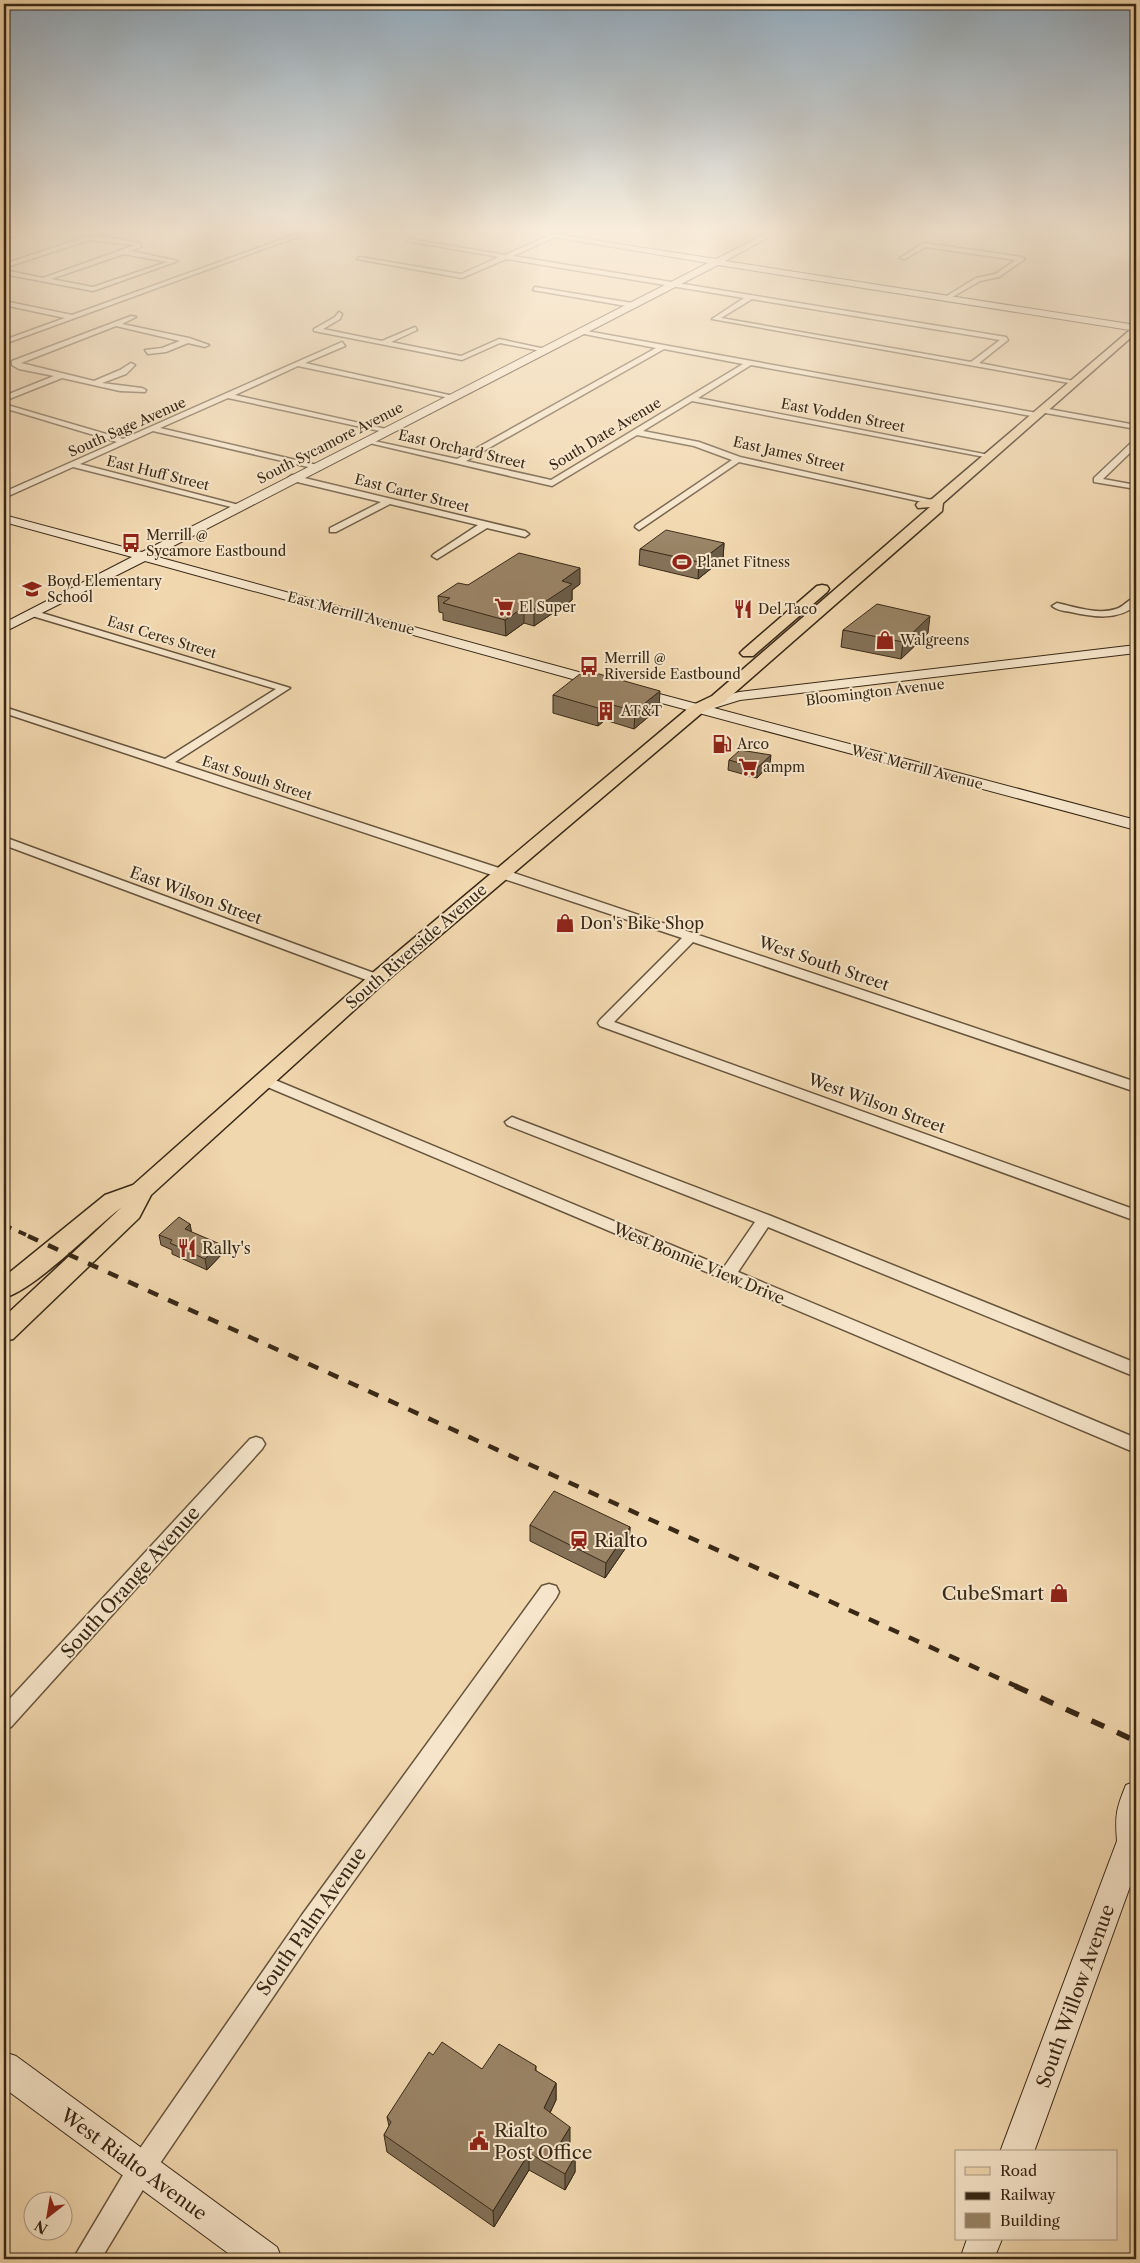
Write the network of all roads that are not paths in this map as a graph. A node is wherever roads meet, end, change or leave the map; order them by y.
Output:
1 (20, 337) edge
2 (81, 337) edge
3 (173, 337) edge
4 (350, 337) edge
5 (398, 337) edge
6 (572, 337) edge
7 (609, 337) edge
8 (815, 337) edge
9 (992, 337) edge
10 (1126, 337) edge
11 (59, 338) dead end
12 (72, 340) junction
13 (189, 340) junction
14 (4, 342) edge
15 (383, 343) junction
16 (342, 344) dead end
17 (205, 345) dead end
18 (666, 346) junction
19 (546, 350) junction
20 (148, 352) dead end
21 (750, 362) junction
22 (297, 364) junction
23 (973, 364) junction
24 (131, 365) dead end
25 (61, 376) junction
26 (1075, 382) junction
27 (95, 383) junction
28 (142, 390) dead end
29 (227, 395) junction
30 (454, 397) junction
31 (4, 399) edge
32 (692, 399) junction
33 (4, 406) edge
34 (1040, 412) junction
35 (1136, 427) edge
36 (154, 429) junction
37 (386, 431) junction
38 (636, 432) junction
39 (365, 441) junction
40 (126, 442) junction
41 (1136, 443) edge
42 (990, 456) junction
43 (738, 458) junction
44 (458, 462) junction
45 (73, 466) junction
46 (314, 467) junction
47 (292, 478) junction
48 (552, 483) joint
49 (1136, 488) edge
50 (4, 495) edge
51 (388, 502) junction
52 (936, 502) junction
53 (236, 507) junction
54 (4, 518) edge
55 (486, 525) junction
56 (638, 527) dead end
57 (333, 530) dead end
58 (525, 534) dead end
59 (143, 556) junction
60 (437, 556) dead end
61 (1136, 600) edge
62 (1057, 606) dead end
63 (32, 613) junction
64 (4, 628) edge
65 (1136, 648) edge
66 (1136, 660) edge
67 (739, 681) junction
68 (780, 691) junction
69 (698, 709) junction
70 (4, 710) edge
71 (166, 763) junction
72 (1136, 826) edge
73 (4, 841) edge
74 (501, 872) junction
75 (691, 937) junction
76 (377, 980) junction
77 (262, 1080) junction
78 (1136, 1087) edge
79 (512, 1122) dead end
80 (141, 1191) junction
81 (1136, 1216) edge
82 (765, 1220) junction
83 (727, 1275) junction
84 (4, 1289) edge
85 (4, 1332) edge
86 (1136, 1370) edge
87 (256, 1444) dead end
88 (1136, 1446) edge
89 (549, 1592) dead end
90 (4, 1720) edge
91 (1136, 1795) edge
92 (1134, 1839) edge
93 (4, 2068) edge
94 (1018, 2150) edge
95 (141, 2169) junction
96 (985, 2240) edge
97 (86, 2259) edge
98 (265, 2259) edge
99 (977, 2259) edge

1 - 14 street
2 - 12 street
3 - 13 street
4 - 15 street
5 - 15 street
6 - 19 street, South Sycamore Avenue
7 - 18 street
8 - 23 street
9 - 23 street
10 - 26 main road, South Riverside Avenue
11 - 12 street
12 - 25 street
13 - 17 street
13 - 20 street
15 - 19 street
16 - 22 street, South Sage Avenue
18 - 21 street
18 - 44 street
19 - 30 street, South Sycamore Avenue
21 - 32 street, South Date Avenue
21 - 34 street
22 - 29 street, South Sage Avenue
22 - 30 street
23 - 26 street
24 - 27 street
25 - 27 street
25 - 31 street
26 - 34 main road, South Riverside Avenue
27 - 28 street
29 - 36 street, South Sage Avenue
29 - 37 street, East Orchard Street
30 - 37 street, South Sycamore Avenue
32 - 38 street, South Date Avenue
32 - 42 street, East Vodden Street
33 - 40 street
34 - 35 street
34 - 42 main road, South Riverside Avenue
36 - 40 street, South Sage Avenue
36 - 46 street
37 - 39 street, South Sycamore Avenue
38 - 43 street, East James Street
38 - 48 street, South Date Avenue
39 - 44 street, East Orchard Street
39 - 46 street, South Sycamore Avenue
40 - 45 street, South Sage Avenue
41 - 49 street
42 - 52 main road, South Riverside Avenue
43 - 52 street, East James Street
43 - 56 street
44 - 48 street, East Orchard Street
45 - 50 street, South Sage Avenue
45 - 53 street, East Huff Street
46 - 47 street, South Sycamore Avenue
47 - 51 street, East Carter Street
47 - 53 street, South Sycamore Avenue
51 - 55 street, East Carter Street
51 - 57 street
52 - 67 main road, South Riverside Avenue
52 - 69 main road, South Riverside Avenue
53 - 59 street, South Sycamore Avenue
54 - 59 street, East Merrill Avenue
55 - 58 street, East Carter Street
55 - 60 street
59 - 63 street, South Sycamore Avenue
59 - 69 street, East Merrill Avenue
61 - 62 street
63 - 64 street, South Sycamore Avenue
63 - 71 street, East Ceres Street
65 - 68 street, Bloomington Avenue
66 - 69 street, Bloomington Avenue
67 - 68 street, Bloomington Avenue
67 - 69 main road, South Riverside Avenue
68 - 69 street, Bloomington Avenue
69 - 72 street, West Merrill Avenue
69 - 74 main road, South Riverside Avenue
70 - 71 street, East South Street
71 - 74 street, East South Street
73 - 76 street, East Wilson Street
74 - 75 street, West South Street
74 - 76 main road, South Riverside Avenue
75 - 78 street, West South Street
75 - 81 street, West Wilson Street
76 - 77 main road, South Riverside Avenue
77 - 80 main road, South Riverside Avenue
77 - 83 street, West Bonnie View Drive
79 - 82 street
80 - 84 main road, South Riverside Avenue
80 - 85 main road, South Riverside Avenue
82 - 83 street
82 - 86 street
83 - 88 street, West Bonnie View Drive
87 - 90 street, South Orange Avenue
89 - 95 street, South Palm Avenue
91 - 92 street, South Willow Avenue
92 - 94 street, South Willow Avenue
93 - 95 street, West Rialto Avenue
95 - 97 street, South Palm Avenue
95 - 98 street, West Rialto Avenue
96 - 99 street

